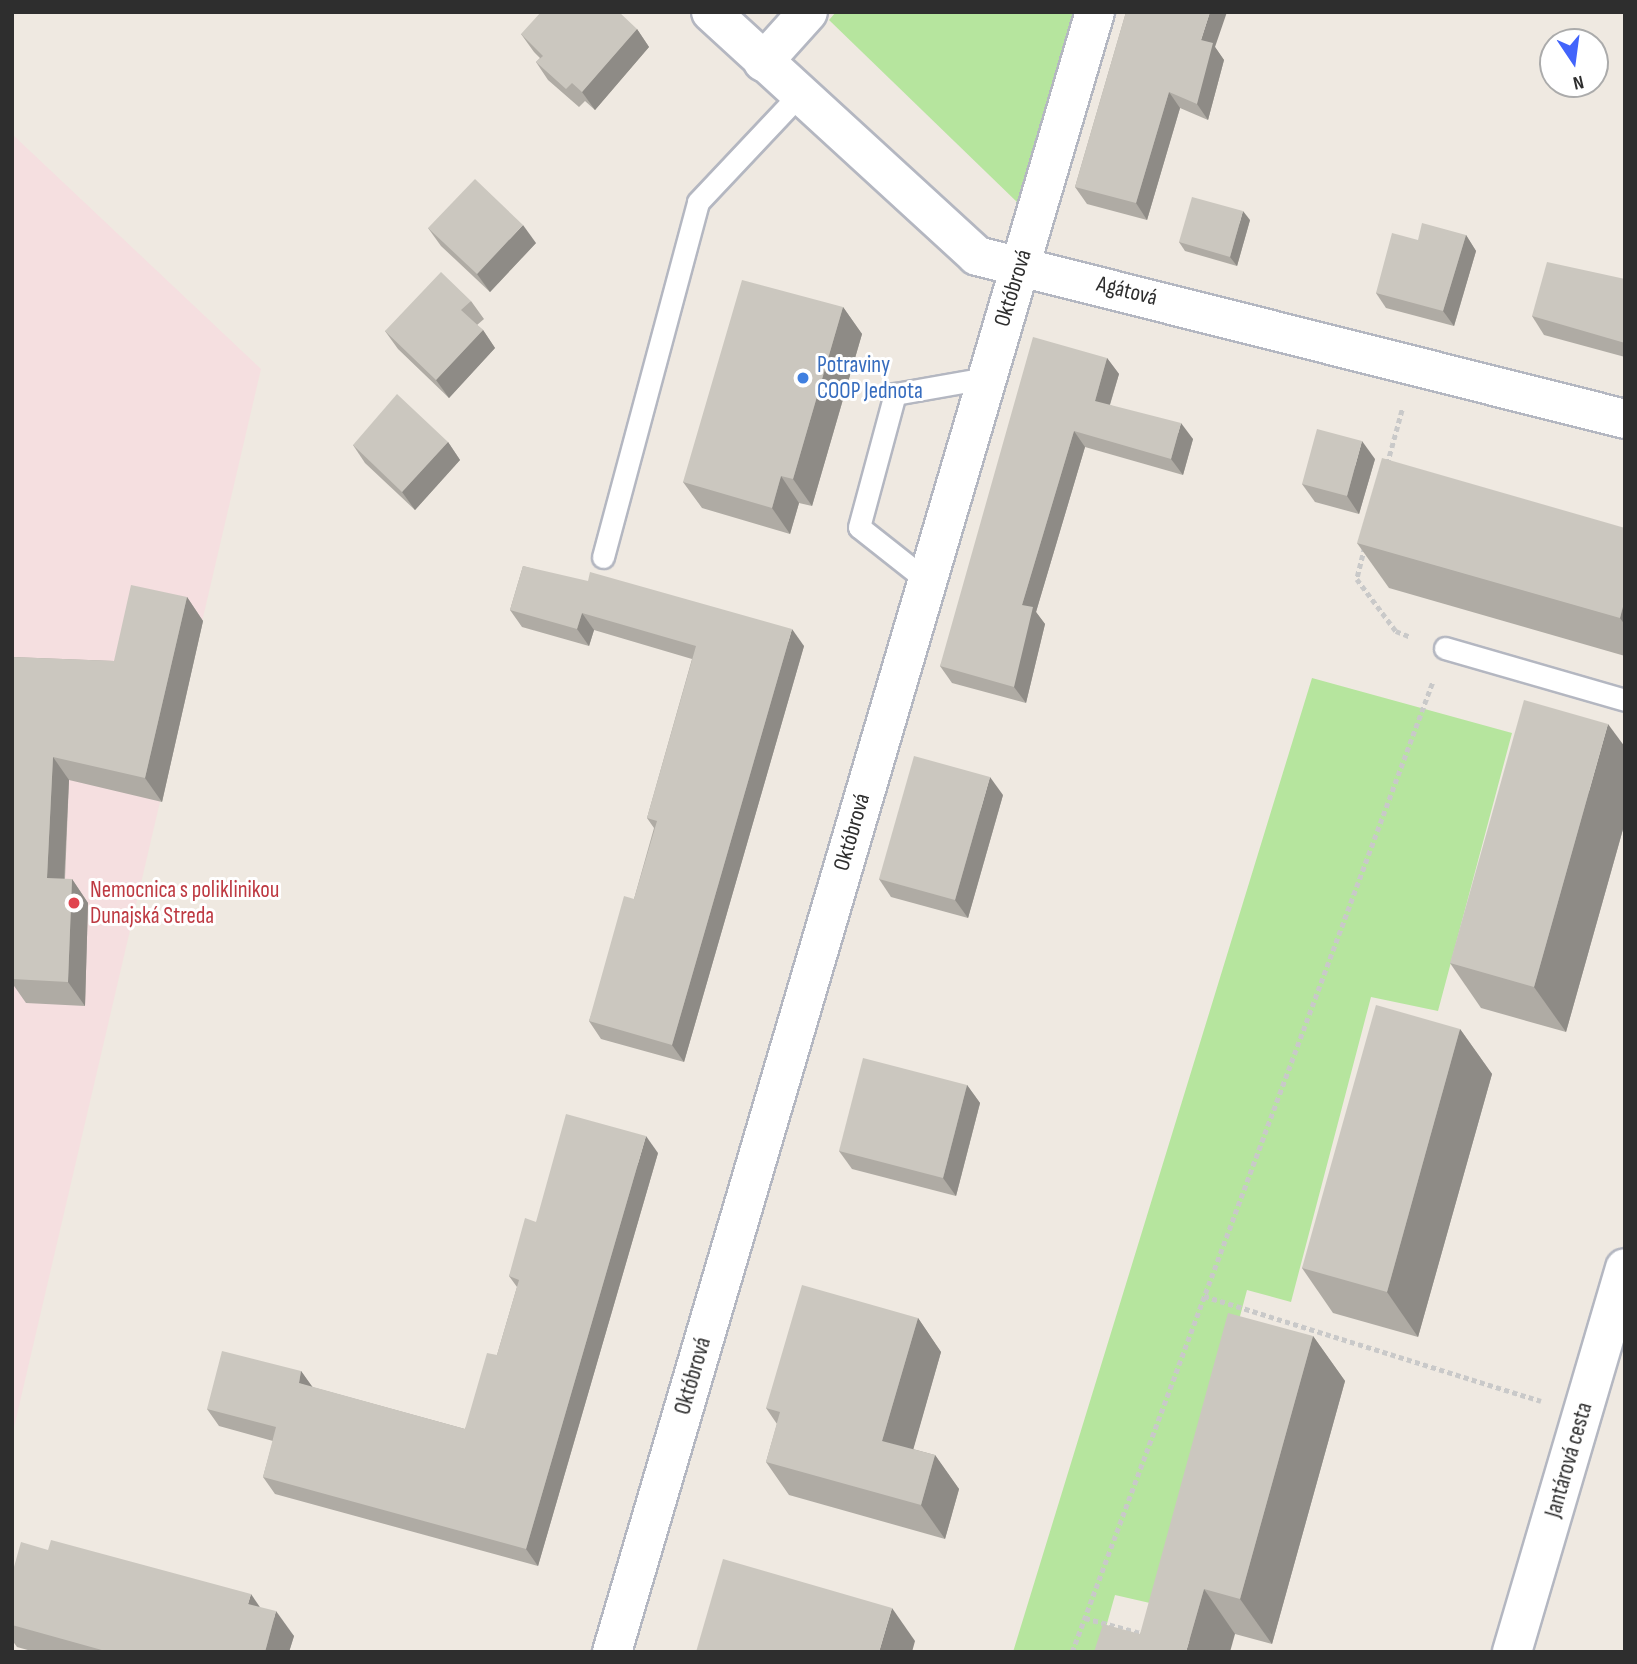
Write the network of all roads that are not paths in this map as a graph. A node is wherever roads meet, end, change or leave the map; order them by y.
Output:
1 (711, 12) edge
2 (808, 12) edge
3 (1095, 12) edge
4 (763, 62) junction
5 (798, 96) junction
6 (1021, 264) junction
7 (986, 378) junction
8 (1625, 419) edge
9 (603, 557) dead end
10 (926, 580) junction
11 (1445, 648) road end
12 (1625, 701) edge
13 (1625, 1268) edge
14 (612, 1652) edge
15 (1512, 1652) edge

1 - 4 street, Agátová
2 - 4 street
3 - 6 street, Októbrová
4 - 5 street, Agátová
5 - 6 street, Agátová
5 - 9 lane
6 - 7 street, Októbrová
6 - 8 street, Agátová
7 - 10 street, Októbrová
7 - 10 lane
10 - 14 street, Októbrová
11 - 12 lane
13 - 15 street, Jantárová cesta

